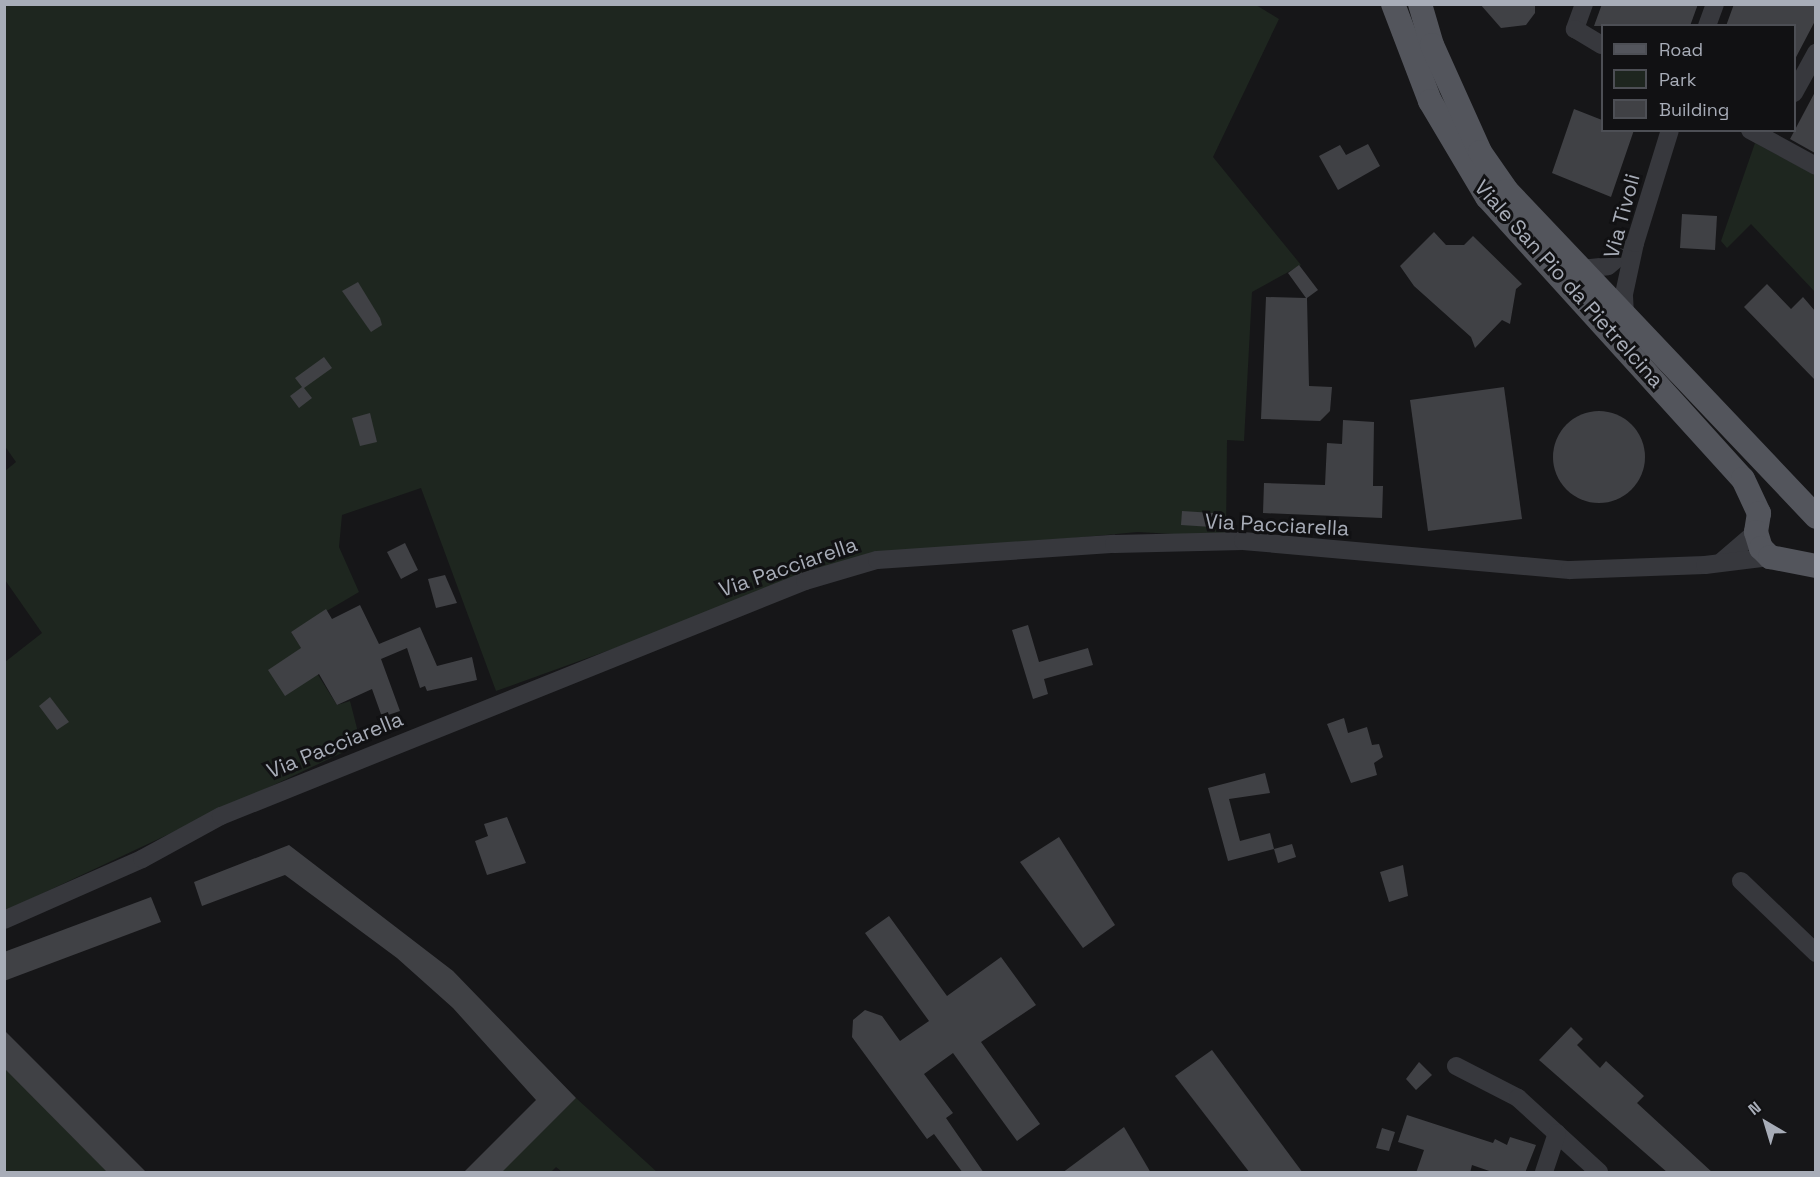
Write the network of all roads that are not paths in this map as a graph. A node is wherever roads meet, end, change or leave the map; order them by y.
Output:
1 (1393, 4) edge
2 (1420, 4) edge
3 (1584, 4) edge
4 (1714, 4) edge
5 (1708, 24) edge
6 (1601, 44) edge
7 (1815, 53) edge
8 (1796, 89) edge
9 (1669, 132) edge
10 (1757, 132) edge
11 (1772, 136) edge
12 (1815, 166) edge
13 (1635, 243) junction
14 (1581, 269) junction
15 (1625, 315) junction
16 (1796, 498) junction
17 (1815, 517) edge
18 (1757, 522) junction
19 (1770, 557) junction
20 (1720, 563) junction
21 (1815, 566) edge
22 (1741, 881) dead end
23 (4, 920) edge
24 (1815, 953) edge
25 (1456, 1066) dead end
26 (1557, 1133) junction
27 (1544, 1173) edge
28 (1599, 1173) edge

1 - 18 main road, Viale San Pio da Pietrelcina
2 - 14 main road, Viale San Pio da Pietrelcina
3 - 6 street
4 - 5 street
7 - 8 street
9 - 13 street, Via Tivoli
10 - 11 street
11 - 12 street
13 - 14 street
13 - 15 street, Via Tivoli
14 - 15 main road, Viale San Pio da Pietrelcina
15 - 16 main road, Viale San Pio da Pietrelcina
16 - 17 main road, Viale San Pio da Pietrelcina
16 - 18 main road
18 - 19 main road, Viale San Pio da Pietrelcina
18 - 20 street
19 - 20 street, Via Pacciarella
19 - 21 main road
20 - 23 street, Via Pacciarella
22 - 24 street
25 - 26 street
26 - 27 street
26 - 28 street

